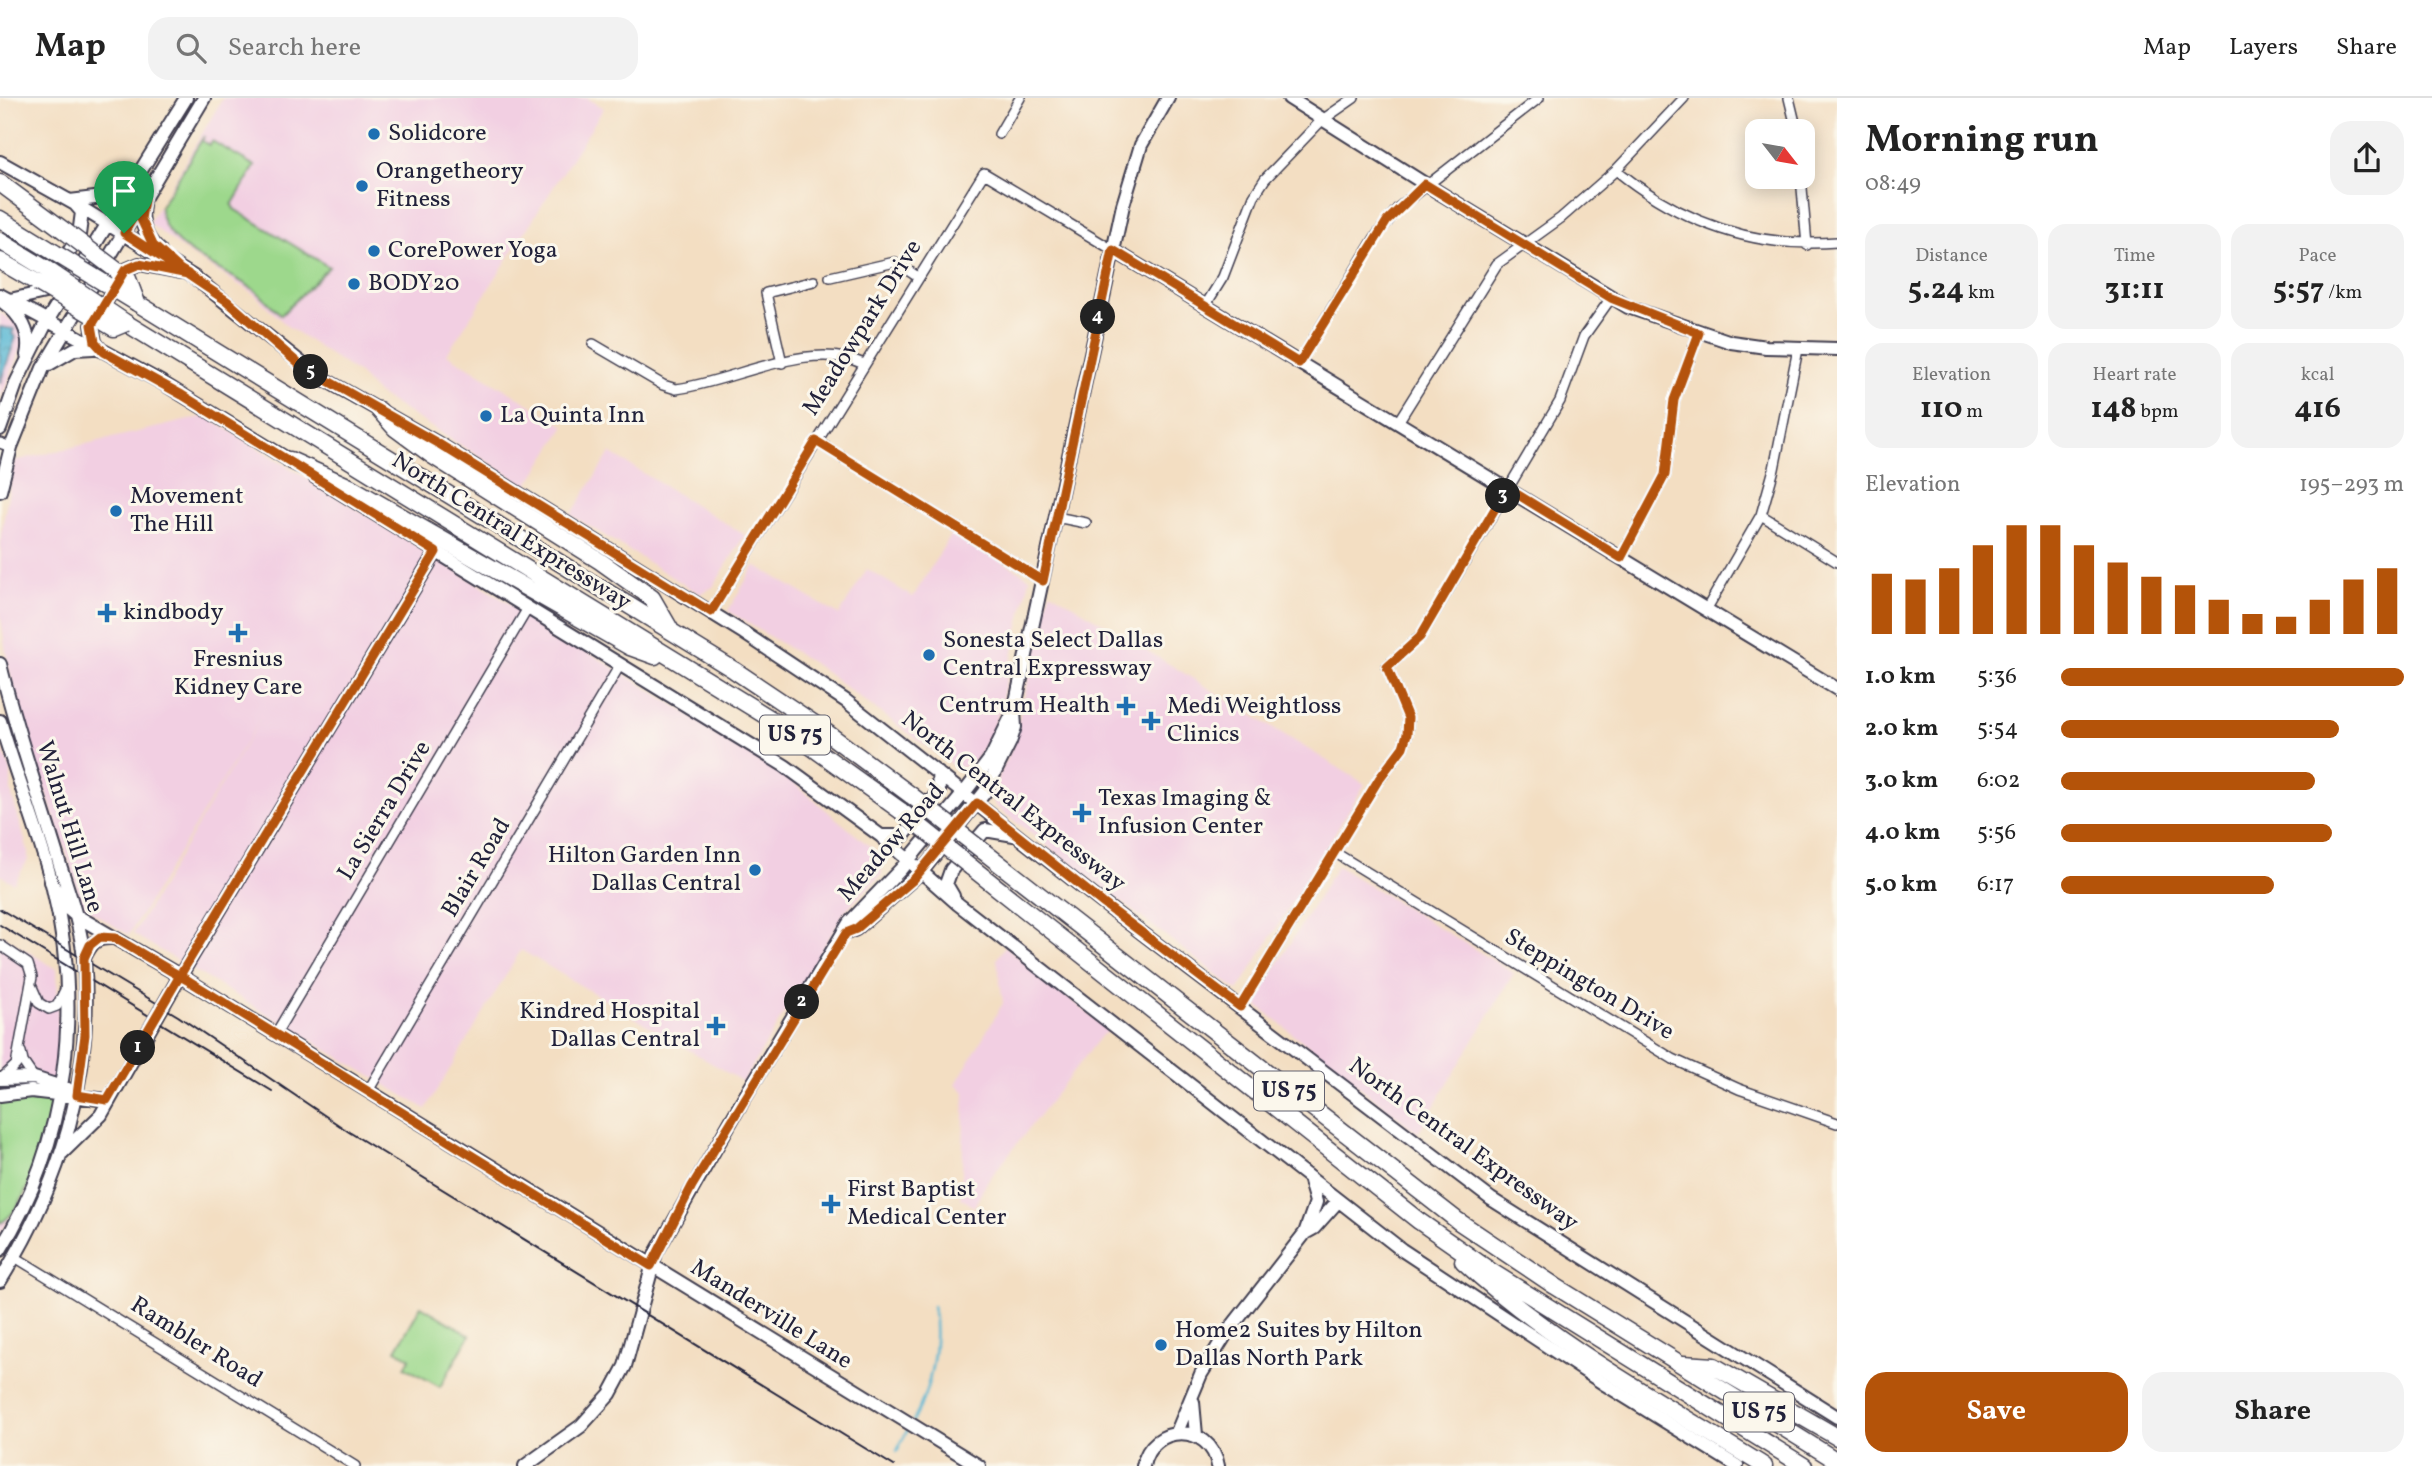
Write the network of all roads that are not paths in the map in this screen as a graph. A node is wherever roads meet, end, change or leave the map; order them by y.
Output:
1 (186, 98) edge
2 (204, 98) edge
3 (1020, 98) edge
4 (1168, 98) edge
5 (1289, 98) edge
6 (1354, 98) edge
7 (1539, 98) edge
8 (1684, 98) edge
9 (1789, 98) edge
10 (1794, 119) edge
11 (1321, 121) junction
12 (999, 134) dead end
13 (0, 162) edge
14 (1616, 170) junction
15 (135, 181) junction
16 (0, 183) edge
17 (1425, 184) junction
18 (1802, 189) edge
19 (144, 199) junction
20 (72, 202) junction
21 (0, 219) edge
22 (108, 223) junction
23 (124, 233) junction
24 (0, 242) edge
25 (1837, 242) edge
26 (1523, 244) junction
27 (1807, 245) junction
28 (1113, 250) junction
29 (0, 261) edge
30 (185, 272) junction
31 (42, 276) junction
32 (918, 276) junction
33 (830, 277) dead end
34 (814, 281) dead end
35 (3, 298) edge
36 (1611, 298) junction
37 (137, 303) junction
38 (1205, 306) junction
39 (47, 321) junction
40 (65, 331) junction
41 (1699, 333) junction
42 (593, 344) dead end
43 (1798, 349) junction
44 (1837, 349) edge
45 (99, 350) junction
46 (782, 363) junction
47 (1299, 363) junction
48 (24, 364) junction
49 (863, 364) junction
50 (43, 368) junction
51 (379, 410) junction
52 (1398, 422) junction
53 (0, 429) edge
54 (816, 441) junction
55 (5, 445) edge
56 (290, 460) junction
57 (1507, 488) junction
58 (0, 491) edge
59 (1761, 514) junction
60 (1056, 517) junction
61 (1086, 523) dead end
62 (436, 552) junction
63 (1621, 558) junction
64 (1837, 562) edge
65 (1043, 581) junction
66 (528, 608) junction
67 (1706, 610) junction
68 (711, 612) junction
69 (671, 631) junction
70 (0, 664) edge
71 (620, 665) junction
72 (684, 665) junction
73 (1837, 689) edge
74 (1014, 711) junction
75 (0, 722) edge
76 (938, 773) junction
77 (33, 775) junction
78 (18, 778) junction
79 (964, 793) junction
80 (977, 803) junction
81 (1018, 835) junction
82 (881, 836) junction
83 (1334, 852) junction
84 (909, 860) junction
85 (922, 872) junction
86 (51, 882) junction
87 (958, 904) junction
88 (75, 915) junction
89 (846, 933) junction
90 (115, 938) junction
91 (0, 945) edge
92 (84, 958) junction
93 (180, 976) junction
94 (31, 984) junction
95 (67, 985) junction
96 (1240, 1007) junction
97 (275, 1035) junction
98 (20, 1049) junction
99 (65, 1060) junction
100 (34, 1078) junction
101 (0, 1079) edge
102 (60, 1091) junction
103 (368, 1091) junction
104 (0, 1095) edge
105 (77, 1095) junction
106 (106, 1103) junction
107 (1837, 1123) edge
108 (62, 1153) junction
109 (1309, 1179) junction
110 (1338, 1201) junction
111 (1419, 1221) junction
112 (15, 1223) junction
113 (0, 1228) edge
114 (1305, 1233) junction
115 (1, 1247) edge
116 (15, 1257) junction
117 (651, 1266) junction
118 (0, 1281) edge
119 (1681, 1364) junction
120 (1193, 1394) junction
121 (1837, 1417) edge
122 (1177, 1432) junction
123 (1196, 1435) junction
124 (1837, 1437) edge
125 (1837, 1461) edge
126 (1141, 1465) edge
127 (355, 1466) edge
128 (525, 1466) edge
129 (979, 1466) edge
130 (1219, 1466) edge
131 (1737, 1466) edge
132 (1764, 1466) edge
133 (1804, 1466) edge

1 - 15 main road
2 - 19 main road
3 - 12 street
4 - 28 main road, Meadow Road
5 - 11 main road
6 - 11 street
7 - 17 street
8 - 14 street
9 - 10 street
11 - 17 main road
11 - 38 street
13 - 20 main road, North Central Expressway
14 - 26 street
14 - 27 street
15 - 20 main road
15 - 22 main road
16 - 37 highway, bridge
17 - 26 main road
17 - 47 street
18 - 27 street
19 - 23 main road
19 - 30 main road
20 - 22 main road, North Central Expressway
20 - 35 main road
21 - 37 highway, North Central Expressway / US 75, bridge
22 - 23 main road, North Central Expressway
22 - 39 main road
23 - 30 main road, North Central Expressway
23 - 40 main road
24 - 31 highway, North Central Expressway / US 75
25 - 27 street
26 - 36 main road
26 - 52 street
28 - 32 street, Meadowpark Drive
28 - 38 main road
28 - 60 main road, Meadow Road
29 - 31 highway
30 - 45 main road
30 - 51 main road, North Central Expressway
31 - 72 highway, North Central Expressway / US 75, bridge
32 - 33 street
32 - 49 street, Meadowpark Drive
34 - 46 street
35 - 39 main road
35 - 48 main road
36 - 41 main road
36 - 57 street
37 - 69 highway, North Central Expressway / US 75
38 - 47 main road
39 - 40 main road
39 - 48 main road
40 - 45 main road
40 - 50 main road
41 - 43 main road
41 - 63 street
42 - 46 street
43 - 44 main road
43 - 59 street
45 - 50 main road
45 - 56 main road
46 - 49 street
47 - 52 main road
48 - 53 main road
49 - 54 street, Meadowpark Drive
50 - 55 main road
51 - 68 main road, North Central Expressway
51 - 69 highway
52 - 57 main road
54 - 65 street
54 - 68 street, Meadowpark Drive
55 - 58 main road
56 - 62 main road
56 - 72 highway
57 - 63 main road
57 - 83 street
59 - 64 street
59 - 67 street
60 - 61 street
60 - 65 main road, Meadow Road
62 - 66 main road
62 - 93 main road
63 - 67 main road
65 - 74 main road, Meadow Road
66 - 71 main road
66 - 97 street, La Sierra Drive
67 - 73 main road
68 - 76 main road, North Central Expressway
69 - 119 highway, North Central Expressway / US 75, bridge
70 - 77 main road, Walnut Hill Lane
71 - 82 main road
71 - 103 street, Blair Road
72 - 111 highway, North Central Expressway / US 75, bridge
74 - 79 main road, Meadow Road
74 - 80 main road, Meadow Road
75 - 78 main road, Walnut Hill Lane
76 - 79 main road, North Central Expressway
76 - 82 main road
77 - 78 main road
77 - 88 main road, Walnut Hill Lane
78 - 86 main road, Walnut Hill Lane
79 - 80 main road, North Central Expressway
79 - 84 main road, Meadow Road
80 - 81 main road, North Central Expressway
80 - 85 main road, Meadow Road
81 - 87 main road
81 - 96 main road, North Central Expressway
82 - 84 main road
83 - 96 street
83 - 107 street, Steppington Drive
84 - 85 main road
84 - 89 main road, Meadow Road
85 - 87 main road
85 - 89 main road, Meadow Road
86 - 88 main road
86 - 95 main road, Walnut Hill Lane
87 - 109 main road
88 - 90 main road, Manderville Lane
88 - 92 main road, Walnut Hill Lane
89 - 117 main road, Meadow Road
90 - 92 main road
90 - 93 main road, Manderville Lane
91 - 94 street
92 - 105 main road, Walnut Hill Lane
93 - 97 main road, Manderville Lane
93 - 106 main road
94 - 95 street
94 - 98 street
95 - 99 main road, Walnut Hill Lane
96 - 121 main road, North Central Expressway
97 - 103 main road, Manderville Lane
98 - 100 street
98 - 101 street
99 - 100 main road
99 - 102 main road, Walnut Hill Lane
100 - 101 main road
100 - 102 main road
102 - 104 main road
102 - 105 main road
102 - 112 main road, Walnut Hill Lane
103 - 117 main road, Manderville Lane
105 - 106 main road
105 - 108 main road, Walnut Hill Lane
106 - 108 main road
108 - 116 main road, Walnut Hill Lane
109 - 110 main road
109 - 114 main road
110 - 114 main road
110 - 131 main road
111 - 132 highway
111 - 133 highway, North Central Expressway / US 75
112 - 113 main road
112 - 115 main road, Walnut Hill Lane
114 - 120 main road
115 - 116 main road, Rambler Road
116 - 118 main road, Walnut Hill Lane
116 - 127 street, Rambler Road
117 - 128 main road, Meadow Road
117 - 129 main road, Manderville Lane
119 - 124 highway
119 - 125 highway, North Central Expressway / US 75
120 - 122 main road
120 - 123 main road
122 - 123 main road
122 - 126 main road
123 - 130 main road

